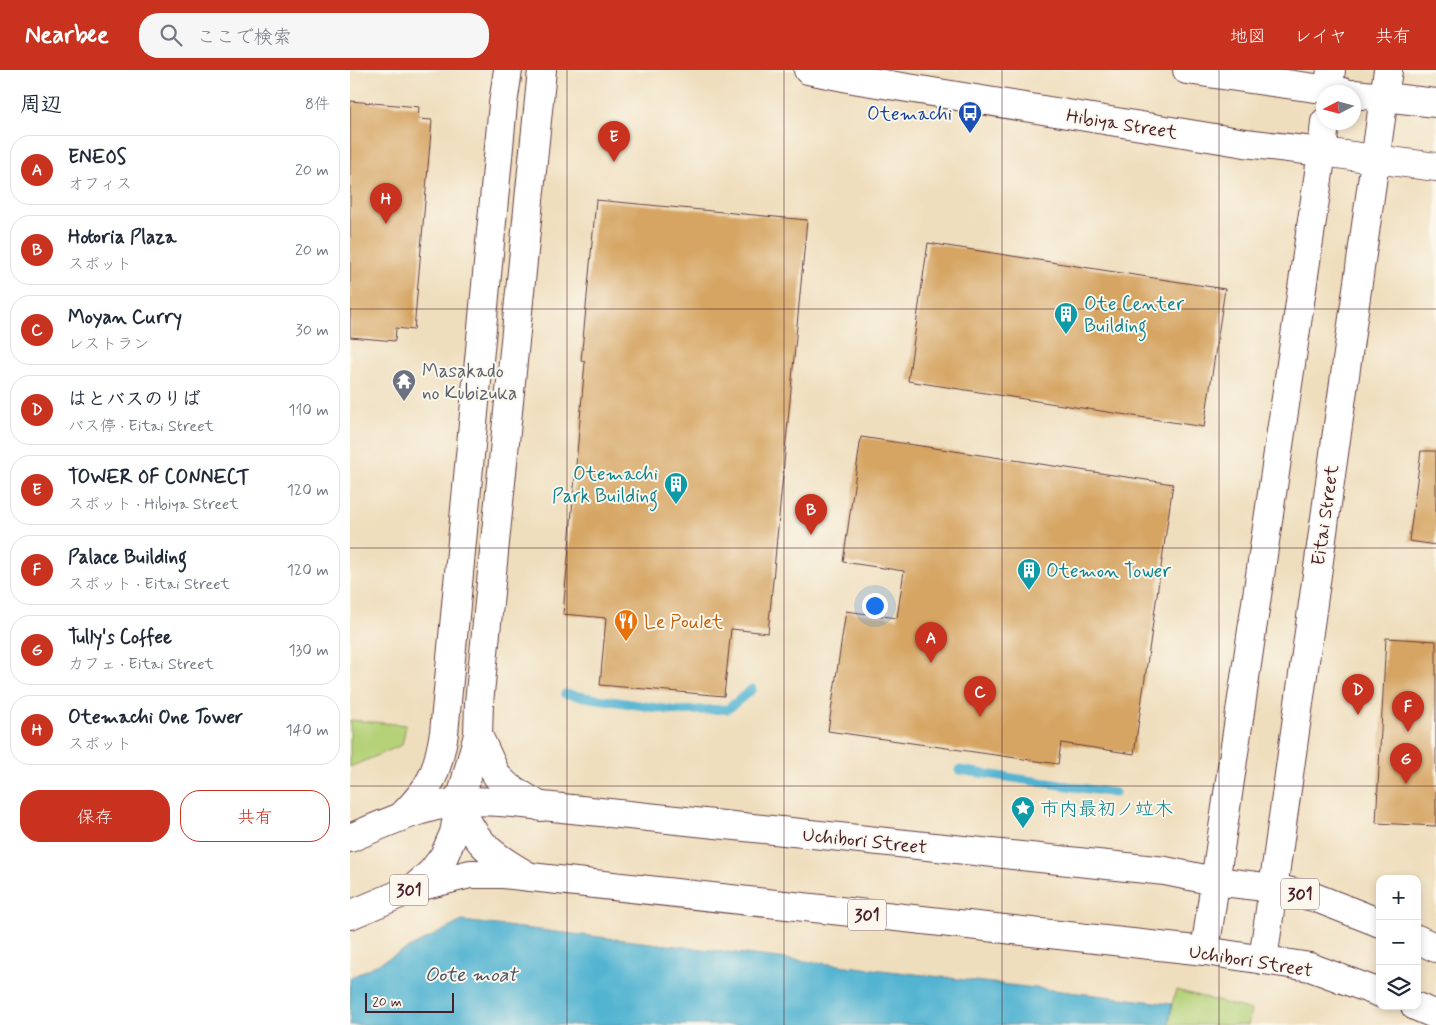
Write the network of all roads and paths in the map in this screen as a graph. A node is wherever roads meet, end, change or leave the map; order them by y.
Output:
1 (508, 70) edge
2 (542, 70) edge
3 (808, 70) edge
4 (1187, 70) edge
5 (1388, 70) edge
6 (1316, 85) edge
7 (1361, 93) edge
8 (1384, 97) junction
9 (1436, 103) edge
10 (1324, 130) edge
11 (1322, 152) junction
12 (1374, 159) junction
13 (1436, 167) edge
14 (444, 733) junction
15 (478, 735) junction
16 (460, 802) junction
17 (541, 807) junction
18 (403, 815) junction
19 (350, 838) edge
20 (530, 877) junction
21 (1215, 881) junction
22 (414, 888) junction
23 (1273, 888) junction
24 (350, 915) edge
25 (1376, 921) edge
26 (1421, 942) edge
27 (1436, 948) edge
28 (1205, 951) junction
29 (1263, 960) junction
30 (1376, 992) edge
31 (1421, 1009) edge
32 (1436, 1016) edge

1 - 14 main road
2 - 15 main road
3 - 11 main road, Hibiya Street
4 - 6 main road
5 - 8 main road, Eitai Street
7 - 8 main road
8 - 9 main road
8 - 12 main road, Eitai Street
10 - 11 main road
11 - 12 main road, Hibiya Street
11 - 21 main road
12 - 13 main road, Hibiya Street
12 - 23 main road, Eitai Street
14 - 16 main road
14 - 18 main road
15 - 16 main road
15 - 17 main road
16 - 17 main road, Uchibori Street / 301
16 - 18 main road, Uchibori Street / 301
16 - 20 main road
16 - 22 main road
17 - 21 main road, Uchibori Street / 301
18 - 19 main road, Uchibori Street / 301
20 - 22 main road, Uchibori Street / 301
20 - 28 main road, Uchibori Street / 301
21 - 23 main road, Uchibori Street / 301
21 - 28 main road
22 - 24 main road, Uchibori Street / 301
23 - 25 main road, Uchibori Street / 301
23 - 29 main road, Eitai Street
26 - 27 main road
28 - 29 main road, Uchibori Street / 301
29 - 30 main road, Uchibori Street / 301
31 - 32 main road

